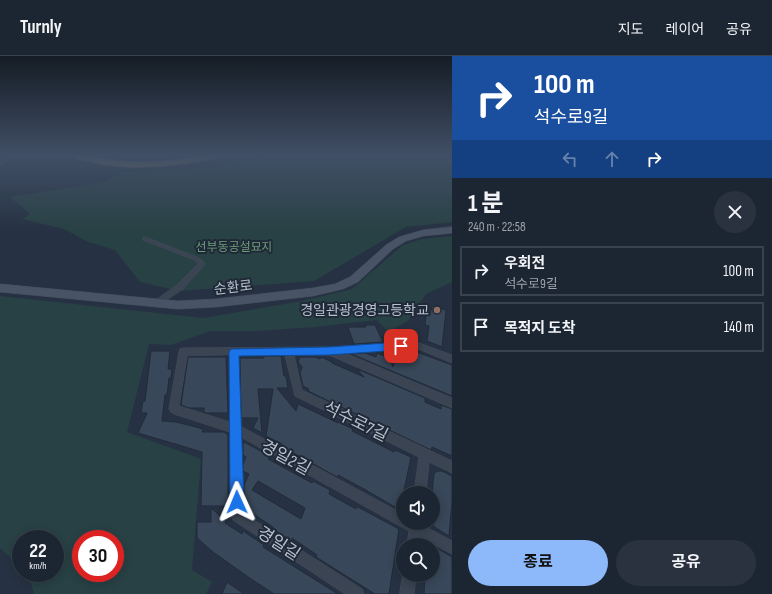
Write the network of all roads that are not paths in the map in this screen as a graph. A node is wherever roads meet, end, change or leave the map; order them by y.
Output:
1 (452, 230) edge
2 (144, 239) dead end
3 (0, 288) edge
4 (156, 304) junction
5 (329, 351) junction
6 (234, 352) junction
7 (289, 352) junction
8 (452, 359) edge
9 (452, 403) edge
10 (236, 429) junction
11 (425, 454) junction
12 (452, 467) edge
13 (421, 486) edge
14 (396, 517) edge
15 (421, 530) edge
16 (452, 548) edge
17 (408, 582) edge
18 (357, 594) edge
19 (407, 594) edge

1 - 4 main road, 순환로
2 - 4 street
3 - 4 main road, 순환로
5 - 7 street
5 - 8 street
5 - 9 street
6 - 7 street
6 - 10 street, 경일길
6 - 10 street, 경일2길
7 - 11 street, 석수로7길
10 - 14 street, 경일2길
10 - 18 street, 경일길
11 - 12 street, 석수로7길
11 - 13 street
15 - 16 street
17 - 19 street

